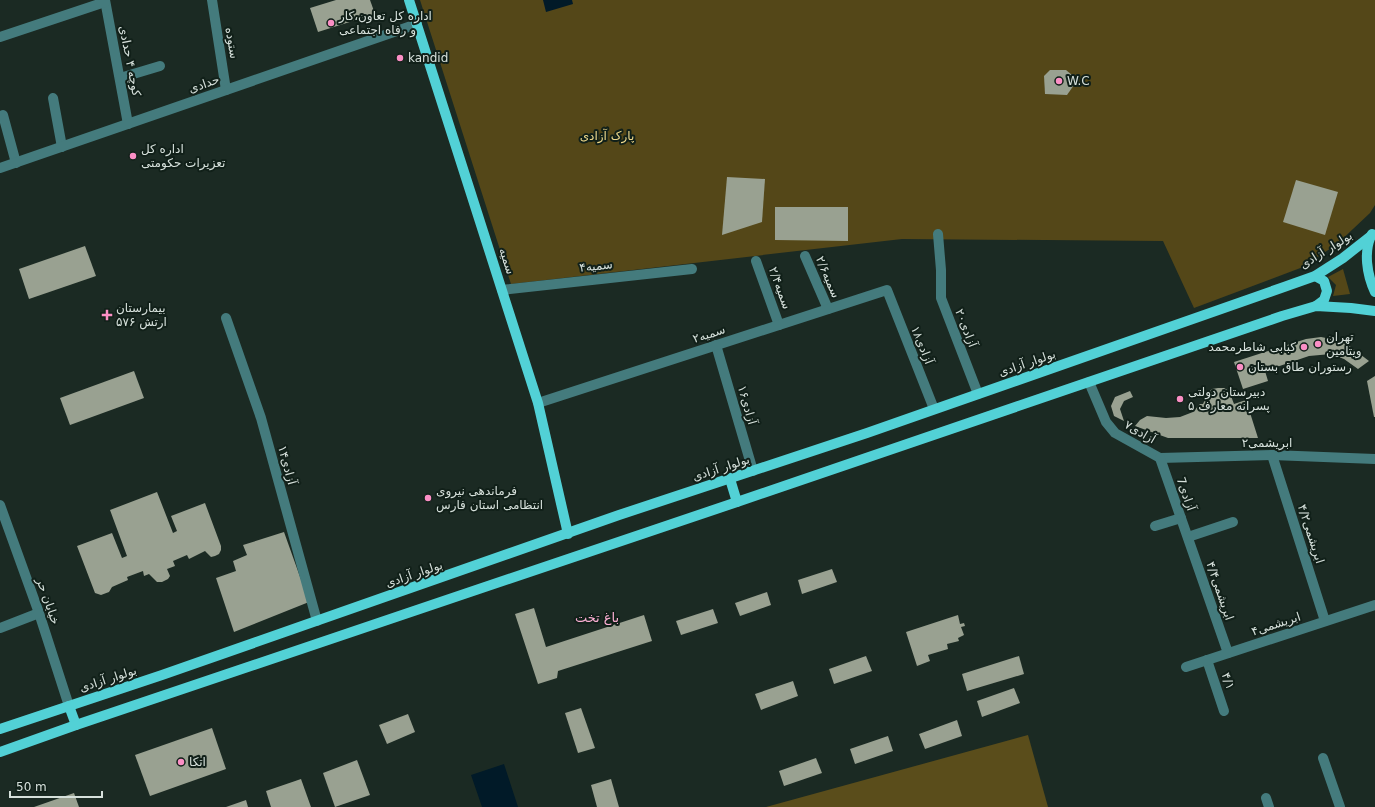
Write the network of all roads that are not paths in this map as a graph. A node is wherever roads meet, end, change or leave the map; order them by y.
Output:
1 (212, 0) edge
2 (409, 0) edge
3 (105, 1) edge
4 (417, 24) junction
5 (0, 37) edge
6 (160, 66) dead end
7 (120, 78) junction
8 (226, 90) junction
9 (53, 98) dead end
10 (3, 116) dead end
11 (128, 124) junction
12 (62, 147) junction
13 (16, 162) junction
14 (0, 168) edge
15 (938, 234) dead end
16 (1373, 234) edge
17 (804, 256) dead end
18 (756, 261) dead end
19 (692, 269) dead end
20 (1314, 276) junction
21 (502, 290) junction
22 (887, 290) joint
23 (1375, 292) edge
24 (1316, 306) junction
25 (828, 309) junction
26 (1375, 311) edge
27 (226, 318) dead end
28 (780, 325) junction
29 (716, 345) junction
30 (1089, 382) junction
31 (978, 394) junction
32 (538, 403) junction
33 (934, 410) junction
34 (1272, 455) junction
35 (1160, 458) junction
36 (1375, 459) edge
37 (753, 471) junction
38 (730, 479) junction
39 (737, 502) junction
40 (0, 505) edge
41 (1181, 518) junction
42 (1233, 522) dead end
43 (1155, 526) dead end
44 (568, 534) junction
45 (1188, 538) junction
46 (1375, 604) edge
47 (39, 613) junction
48 (317, 621) junction
49 (1325, 621) junction
50 (0, 628) edge
51 (1228, 653) junction
52 (1207, 660) junction
53 (1186, 667) dead end
54 (69, 706) junction
55 (1224, 711) dead end
56 (76, 725) junction
57 (0, 729) edge
58 (0, 752) edge
59 (1323, 758) dead end
60 (1340, 807) edge

1 - 8 street, ستوده
2 - 4 main road, سمیه
3 - 5 street
3 - 7 street, کوچه ۴ حدادی
4 - 8 street, حدادی
4 - 21 main road, سمیه
6 - 7 street
7 - 11 street, کوچه ۴ حدادی
8 - 11 street, حدادی
9 - 12 street
10 - 13 street
11 - 12 street, حدادی
12 - 13 street, حدادی
13 - 14 street, حدادی
15 - 31 street, آزادی۲۰
16 - 20 main road, بولوار آزادی
16 - 23 main road
17 - 25 street, سمیه۲/۶
18 - 28 street, سمیه۲/۴
19 - 21 street, سمیه۴
20 - 24 main road
20 - 31 main road, بولوار آزادی
21 - 32 main road, سمیه
22 - 25 street, ۲سمیه
22 - 33 street, آزادی۱۸
24 - 26 main road
24 - 30 main road
25 - 28 street, ۲سمیه
27 - 48 street, آزادی۱۴
28 - 29 street, ۲سمیه
29 - 32 street, ۲سمیه
29 - 37 street, آزادی۱۶
30 - 35 street, آزادی۷
30 - 39 main road
31 - 33 main road, بولوار آزادی
32 - 44 main road, سمیه
33 - 37 main road, بولوار آزادی
34 - 35 street, ابریشمی۲
34 - 36 street, ابریشمی۲
34 - 49 street, ابریشمی۴/۲
35 - 41 street, 7آزادی
37 - 38 main road, بولوار آزادی
38 - 39 main road
38 - 44 main road, بولوار آزادی
39 - 56 main road
40 - 47 street, خیابان حر
41 - 43 street
41 - 45 street, 7آزادی
42 - 45 street
44 - 48 main road, بولوار آزادی
45 - 51 street, ابریشمی۴/۴
46 - 49 street, ابریشمی۴
47 - 50 street
47 - 54 street, خیابان حر
48 - 54 main road, بولوار آزادی
49 - 51 street, ابریشمی۴
51 - 52 street, ابریشمی۴
52 - 53 street, ابریشمی۴
52 - 55 street, ۴/۱
54 - 56 main road
54 - 57 main road, بولوار آزادی
56 - 58 main road
59 - 60 street

